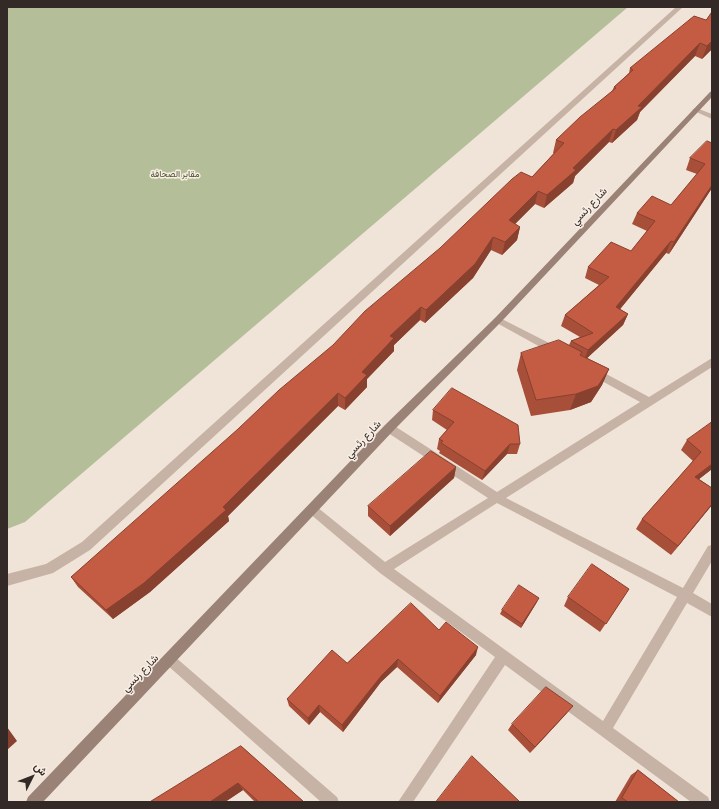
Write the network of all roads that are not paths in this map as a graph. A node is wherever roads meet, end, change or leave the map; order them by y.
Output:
1 (680, 7) edge
2 (712, 93) edge
3 (696, 110) junction
4 (712, 117) edge
5 (498, 320) junction
6 (566, 357) edge
7 (712, 362) edge
8 (587, 368) edge
9 (649, 402) junction
10 (390, 428) junction
11 (497, 498) junction
12 (313, 510) junction
13 (712, 550) edge
14 (384, 569) junction
15 (7, 580) edge
16 (685, 595) junction
17 (712, 612) edge
18 (503, 656) junction
19 (170, 660) junction
20 (605, 729) junction
21 (33, 802) edge
22 (332, 802) edge
23 (405, 802) edge
24 (703, 802) edge

1 - 15 street
2 - 3 street, شارع رئسي
3 - 4 street
3 - 5 street, شارع رئسي
5 - 6 street
5 - 10 street, شارع رئسي
7 - 9 street
8 - 9 street
9 - 11 street
10 - 11 street
10 - 12 street, شارع رئسي
11 - 14 street
11 - 16 street
12 - 14 street
12 - 19 street, شارع رئسي
13 - 16 street
14 - 18 street
16 - 17 street
16 - 20 street
18 - 20 street
18 - 23 street
19 - 21 street, شارع رئسي
19 - 22 street
20 - 24 street

